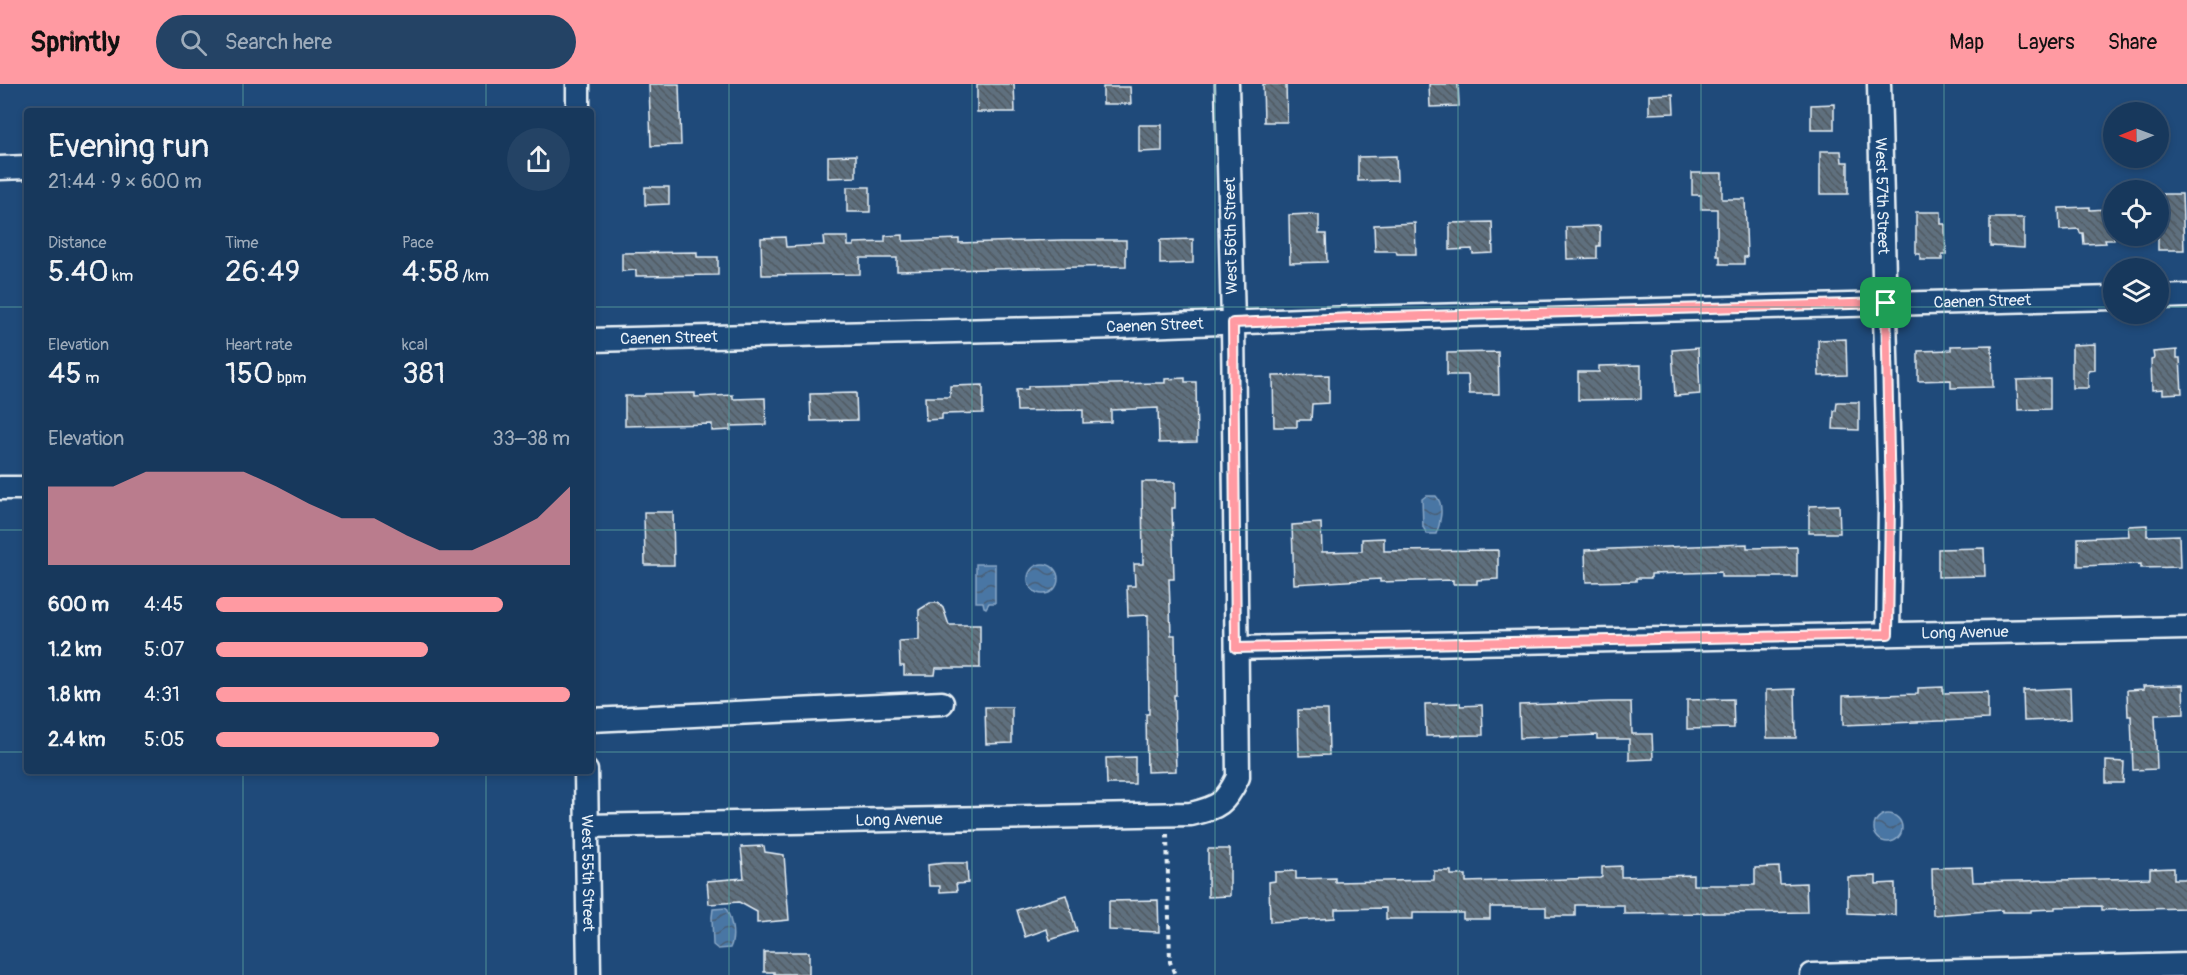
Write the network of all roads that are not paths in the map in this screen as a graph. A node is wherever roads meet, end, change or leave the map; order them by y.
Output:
1 (578, 84) edge
2 (1227, 84) edge
3 (1879, 84) edge
4 (578, 108) edge
5 (24, 167) edge
6 (0, 168) edge
7 (2187, 296) edge
8 (2169, 297) edge
9 (2103, 298) edge
10 (1886, 303) junction
11 (1233, 323) junction
12 (594, 340) edge
13 (0, 488) edge
14 (24, 488) edge
15 (2187, 628) edge
16 (1888, 634) junction
17 (1236, 648) junction
18 (942, 703) dead end
19 (594, 720) edge
20 (586, 774) edge
21 (1212, 809) joint
22 (587, 826) junction
23 (2187, 965) edge
24 (589, 975) edge
25 (1812, 975) edge

1 - 4 street
2 - 11 street, West 56th Street
3 - 10 street, West 57th Street
5 - 6 street
7 - 8 street
9 - 10 street, Caenen Street
10 - 11 street, Caenen Street
10 - 16 street, West 57th Street
11 - 12 street, Caenen Street
11 - 17 street, West 56th Street
13 - 14 street
15 - 16 street, Long Avenue
16 - 17 street, Long Avenue
17 - 21 street, West 56th Street
18 - 19 street
20 - 22 street, West 55th Street
21 - 22 street, Long Avenue
22 - 24 street, West 55th Street
23 - 25 street

